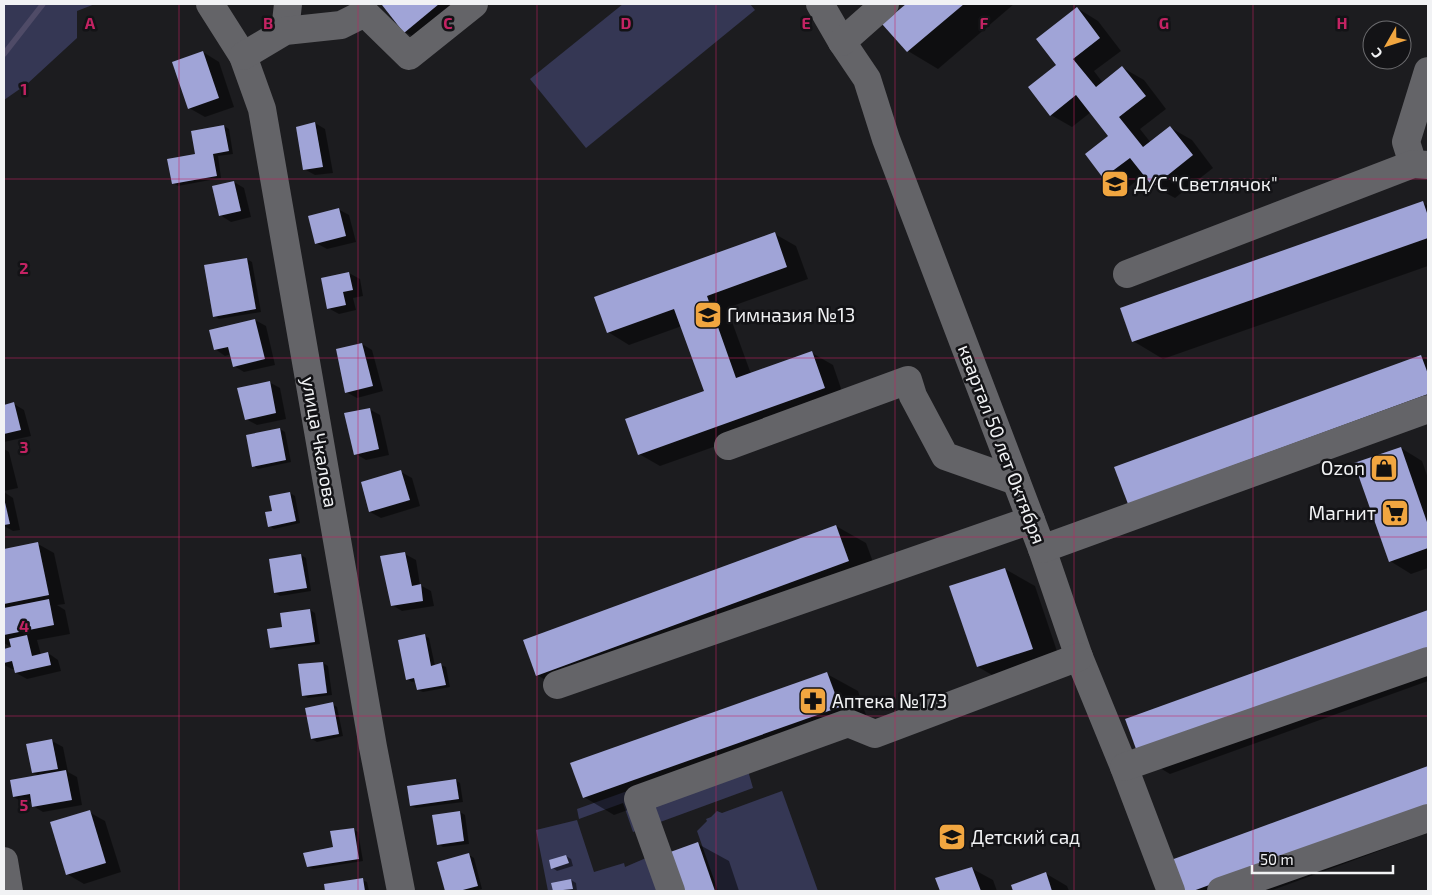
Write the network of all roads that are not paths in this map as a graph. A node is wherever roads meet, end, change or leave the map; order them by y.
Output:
1 (210, 4) edge
2 (288, 4) edge
3 (474, 4) edge
4 (820, 4) edge
5 (885, 4) edge
6 (285, 31) junction
7 (842, 42) junction
8 (243, 56) junction
9 (1428, 71) edge
10 (1421, 165) edge
11 (1127, 274) dead end
12 (1428, 409) edge
13 (728, 446) dead end
14 (1016, 481) junction
15 (1031, 520) junction
16 (1042, 549) junction
17 (1080, 656) junction
18 (1428, 661) edge
19 (557, 685) dead end
20 (1124, 767) junction
21 (1428, 818) edge
22 (4, 861) edge
23 (9, 891) edge
24 (401, 891) edge
25 (671, 891) edge
26 (1171, 891) edge
27 (1221, 891) edge

1 - 8 street, улица Чкалова
2 - 6 street
3 - 6 street
4 - 7 street, квартал 50 лет Октября
5 - 7 street
6 - 8 street
7 - 14 street, квартал 50 лет Октября
8 - 24 street, улица Чкалова
9 - 10 street
10 - 11 street
12 - 16 street
13 - 14 street
14 - 15 street, квартал 50 лет Октября
15 - 16 street, квартал 50 лет Октября
15 - 19 street
16 - 17 street, квартал 50 лет Октября
17 - 20 street, квартал 50 лет Октября
17 - 25 street
18 - 20 street
20 - 26 street, квартал 50 лет Октября
21 - 27 street
22 - 23 street

